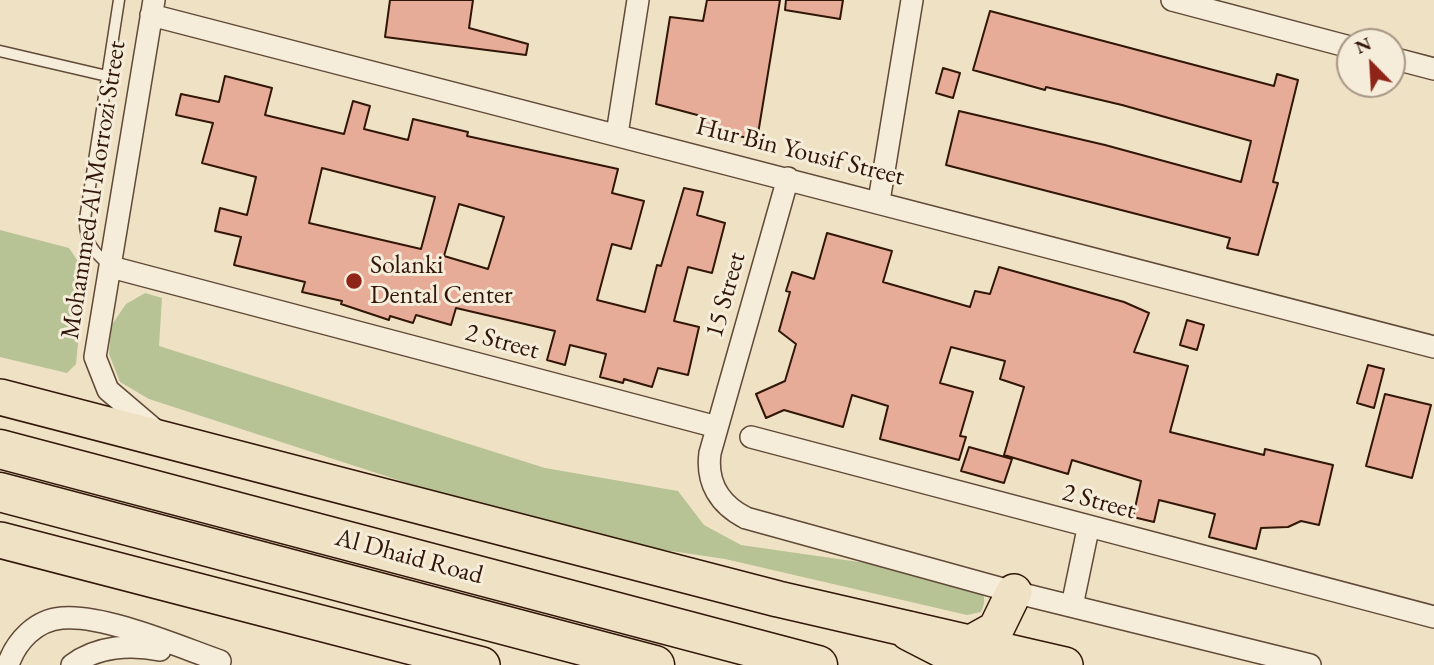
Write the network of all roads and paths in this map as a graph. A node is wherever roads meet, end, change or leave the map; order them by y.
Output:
1 (119, 0) edge
2 (638, 0) edge
3 (912, 0) edge
4 (1172, 0) edge
5 (152, 7) edge
6 (1336, 43) edge
7 (0, 51) edge
8 (1406, 62) edge
9 (1434, 69) edge
10 (107, 76) junction
11 (617, 134) junction
12 (788, 178) junction
13 (879, 201) junction
14 (111, 267) junction
15 (1434, 347) edge
16 (0, 397) edge
17 (717, 427) junction
18 (751, 437) dead end
19 (169, 442) junction
20 (0, 449) edge
21 (0, 492) edge
22 (1088, 529) junction
23 (0, 540) edge
24 (1014, 592) junction
25 (1072, 606) junction
26 (1434, 617) edge
27 (909, 631) joint
28 (349, 633) junction
29 (972, 654) edge
30 (227, 663) edge
31 (8, 665) edge
32 (72, 665) edge
33 (406, 665) edge
34 (482, 665) edge
35 (655, 665) edge
36 (818, 665) edge
37 (1065, 665) edge
38 (1310, 665) edge

1 - 10 lane
2 - 11 street
3 - 13 street
4 - 6 street
5 - 11 street, Hur Bin Yousif Street
5 - 14 street, Mohammed Al Morrozi Street
7 - 10 lane
8 - 9 street
10 - 14 lane
11 - 12 street, Hur Bin Yousif Street
12 - 13 street, Hur Bin Yousif Street
12 - 17 street, 15 Street
13 - 15 street, Hur Bin Yousif Street
14 - 17 street, 2 Street
14 - 19 street, Mohammed Al Morrozi Street
16 - 19 main road
17 - 24 street, 15 Street
18 - 22 street, 2 Street
19 - 27 main road
20 - 36 highway, Al Dhaid Road
21 - 35 highway, Al Dhaid Road
22 - 25 street
22 - 26 street, 2 Street
23 - 28 main road
24 - 25 street, 15 Street
24 - 29 main road
25 - 38 street, 15 Street
27 - 29 highway
28 - 33 main road
28 - 34 main road
29 - 37 main road
30 - 31 street
30 - 32 street

